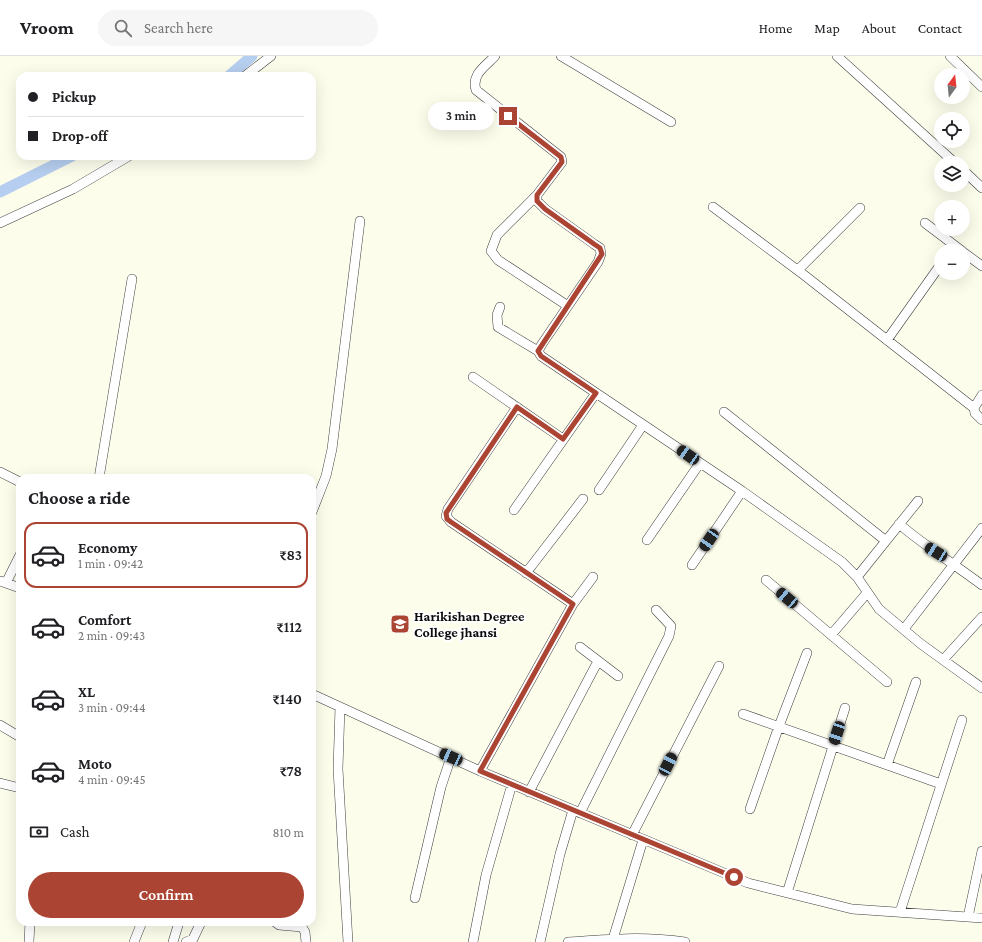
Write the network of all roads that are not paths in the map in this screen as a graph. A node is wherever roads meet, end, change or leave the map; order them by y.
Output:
1 (271, 56) edge
2 (495, 56) edge
3 (561, 56) edge
4 (837, 56) edge
5 (950, 56) edge
6 (250, 72) edge
7 (982, 87) edge
8 (670, 122) dead end
9 (947, 156) edge
10 (122, 160) edge
11 (970, 177) edge
12 (982, 188) edge
13 (537, 195) junction
14 (713, 207) dead end
15 (860, 208) dead end
16 (360, 221) dead end
17 (0, 223) edge
18 (925, 224) dead end
19 (950, 244) edge
20 (970, 258) edge
21 (982, 266) edge
22 (798, 270) junction
23 (934, 274) edge
24 (132, 279) dead end
25 (568, 306) junction
26 (500, 307) dead end
27 (887, 340) junction
28 (538, 351) junction
29 (473, 377) dead end
30 (596, 393) junction
31 (982, 395) edge
32 (517, 407) junction
33 (974, 408) junction
34 (724, 412) dead end
35 (982, 420) edge
36 (643, 425) junction
37 (563, 439) junction
38 (700, 463) junction
39 (0, 472) edge
40 (100, 474) edge
41 (16, 480) edge
42 (599, 490) dead end
43 (742, 491) junction
44 (583, 499) dead end
45 (918, 501) dead end
46 (316, 502) edge
47 (514, 510) dead end
48 (899, 524) junction
49 (982, 528) edge
50 (647, 540) dead end
51 (886, 541) junction
52 (16, 561) edge
53 (692, 564) dead end
54 (954, 564) junction
55 (526, 573) junction
56 (593, 577) dead end
57 (857, 577) junction
58 (766, 580) dead end
59 (3, 582) edge
60 (982, 584) edge
61 (16, 587) edge
62 (867, 593) junction
63 (573, 604) junction
64 (656, 610) dead end
65 (982, 617) edge
66 (904, 629) junction
67 (831, 635) junction
68 (580, 647) dead end
69 (807, 653) dead end
70 (943, 660) junction
71 (598, 661) junction
72 (719, 666) dead end
73 (618, 676) dead end
74 (887, 682) dead end
75 (916, 682) dead end
76 (982, 688) edge
77 (316, 696) edge
78 (340, 707) junction
79 (846, 708) dead end
80 (743, 714) dead end
81 (962, 720) dead end
82 (0, 725) edge
83 (778, 726) junction
84 (16, 735) edge
85 (833, 746) junction
86 (451, 757) junction
87 (887, 765) junction
88 (480, 771) junction
89 (0, 783) edge
90 (512, 784) junction
91 (941, 784) junction
92 (16, 787) edge
93 (529, 792) junction
94 (750, 809) dead end
95 (577, 812) junction
96 (632, 835) junction
97 (643, 840) junction
98 (982, 851) edge
99 (787, 893) junction
100 (415, 898) dead end
101 (900, 912) junction
102 (968, 917) junction
103 (982, 918) edge
104 (30, 926) edge
105 (140, 926) edge
106 (178, 926) edge
107 (199, 926) edge
108 (291, 926) edge
109 (613, 938) junction
110 (666, 940) edge
111 (29, 942) edge
112 (134, 942) edge
113 (173, 942) edge
114 (186, 942) edge
115 (306, 942) edge
116 (348, 942) edge
117 (473, 942) edge
118 (540, 942) edge
119 (568, 942) edge
120 (685, 942) edge

1 - 6 street
2 - 13 street
3 - 8 street
4 - 9 street
5 - 7 street
10 - 17 street
11 - 12 street
13 - 25 street
13 - 25 street
14 - 22 street
15 - 22 street
16 - 46 street
18 - 19 street
20 - 21 street
22 - 27 street
23 - 27 street
24 - 40 street
25 - 28 street
26 - 28 street
27 - 33 street
28 - 30 street
29 - 32 street
30 - 36 street
30 - 37 street
31 - 33 street
32 - 37 street
32 - 55 street
33 - 35 street
34 - 51 street
36 - 38 street
36 - 42 street
37 - 47 street
38 - 43 street
38 - 50 street
39 - 41 street
43 - 53 street
43 - 57 street
44 - 55 street
45 - 48 street
48 - 51 street
48 - 54 street
49 - 54 street
51 - 57 street
52 - 59 street
54 - 60 street
54 - 66 street
55 - 63 street
56 - 63 street
57 - 62 street
58 - 67 street
59 - 61 street
62 - 66 street
62 - 67 street
63 - 88 street
64 - 95 street
65 - 70 street
66 - 70 street
67 - 74 street
68 - 71 street
69 - 83 street
70 - 76 street
71 - 73 street
71 - 93 street
72 - 96 street
75 - 87 street
77 - 78 street
78 - 86 street
78 - 116 street
79 - 85 street
80 - 83 street
81 - 91 street
82 - 84 street
83 - 85 street
83 - 94 street
85 - 87 street
85 - 99 street
86 - 88 street
86 - 100 street
87 - 91 street
88 - 90 street
89 - 92 street
90 - 93 street
90 - 117 street
91 - 101 street
93 - 95 street
95 - 96 street
95 - 118 street
96 - 97 street
97 - 99 street
97 - 109 street
98 - 102 street
99 - 101 street
101 - 102 street
102 - 103 street
104 - 111 street
105 - 112 street
106 - 113 street
107 - 114 street
108 - 115 street
109 - 110 street
109 - 119 street
110 - 120 street

